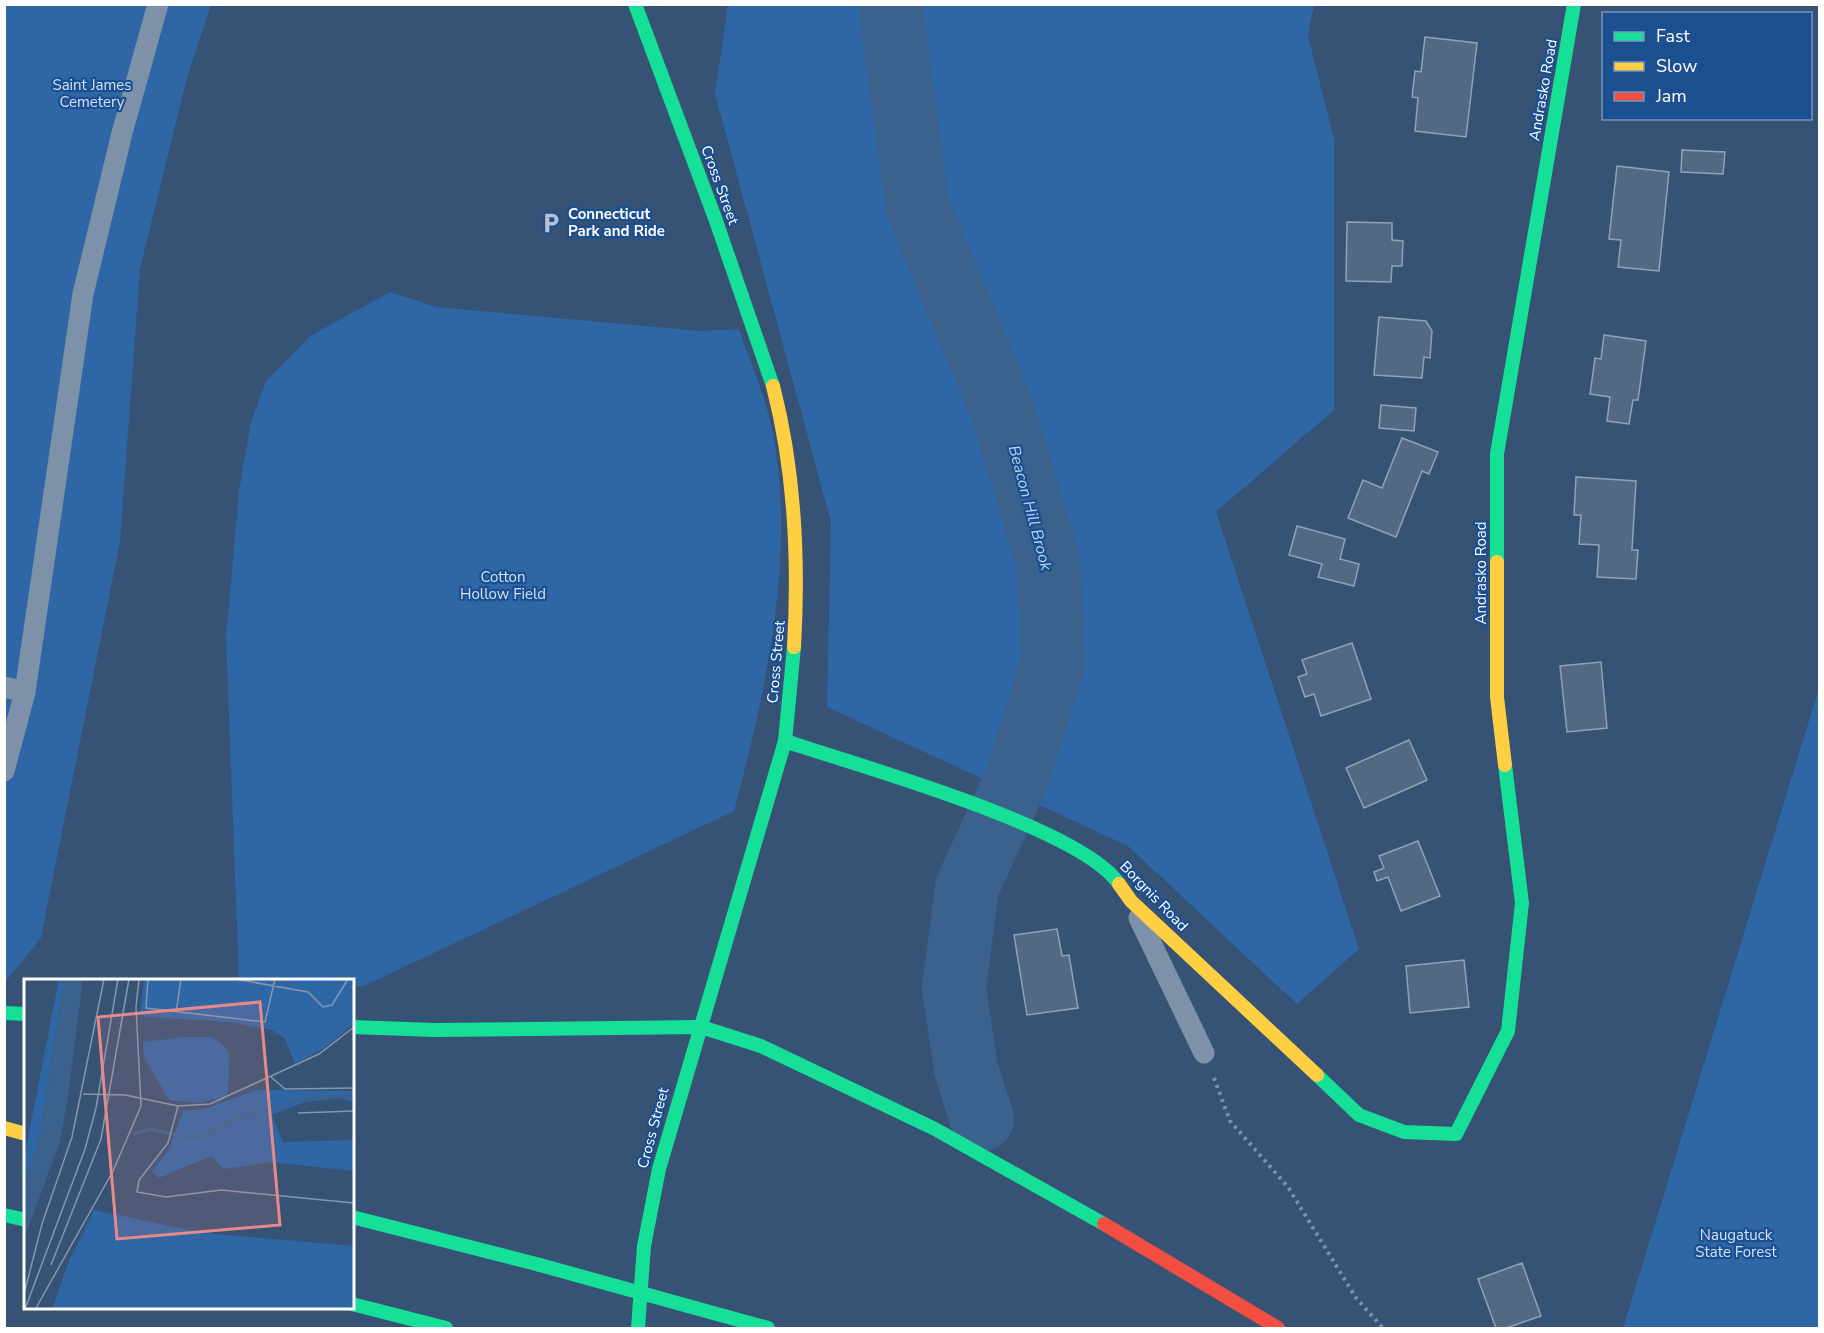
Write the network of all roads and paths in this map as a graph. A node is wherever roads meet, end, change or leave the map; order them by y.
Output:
1 (158, 4) edge
2 (635, 4) edge
3 (1574, 4) edge
4 (15, 690) edge
5 (784, 741) junction
6 (4, 771) edge
7 (1131, 901) junction
8 (4, 1013) edge
9 (24, 1014) edge
10 (354, 1027) edge
11 (700, 1027) junction
12 (1204, 1053) joint
13 (4, 1128) edge
14 (24, 1133) edge
15 (1456, 1134) joint
16 (4, 1215) edge
17 (354, 1218) edge
18 (24, 1220) edge
19 (354, 1305) edge
20 (446, 1329) edge
21 (638, 1329) edge
22 (768, 1329) edge
23 (1278, 1329) edge
24 (1383, 1329) edge

1 - 4 lane
2 - 5 main road, Cross Street
3 - 15 main road, Andrasko Road
4 - 6 lane
5 - 7 main road, Borgnis Road
5 - 11 main road, Cross Street
7 - 12 lane
7 - 15 main road, Borgnis Road
8 - 9 main road
10 - 11 main road
11 - 21 main road, Cross Street
11 - 23 main road
12 - 24 path
13 - 14 main road
16 - 18 main road
17 - 22 main road, bridge
19 - 20 main road

